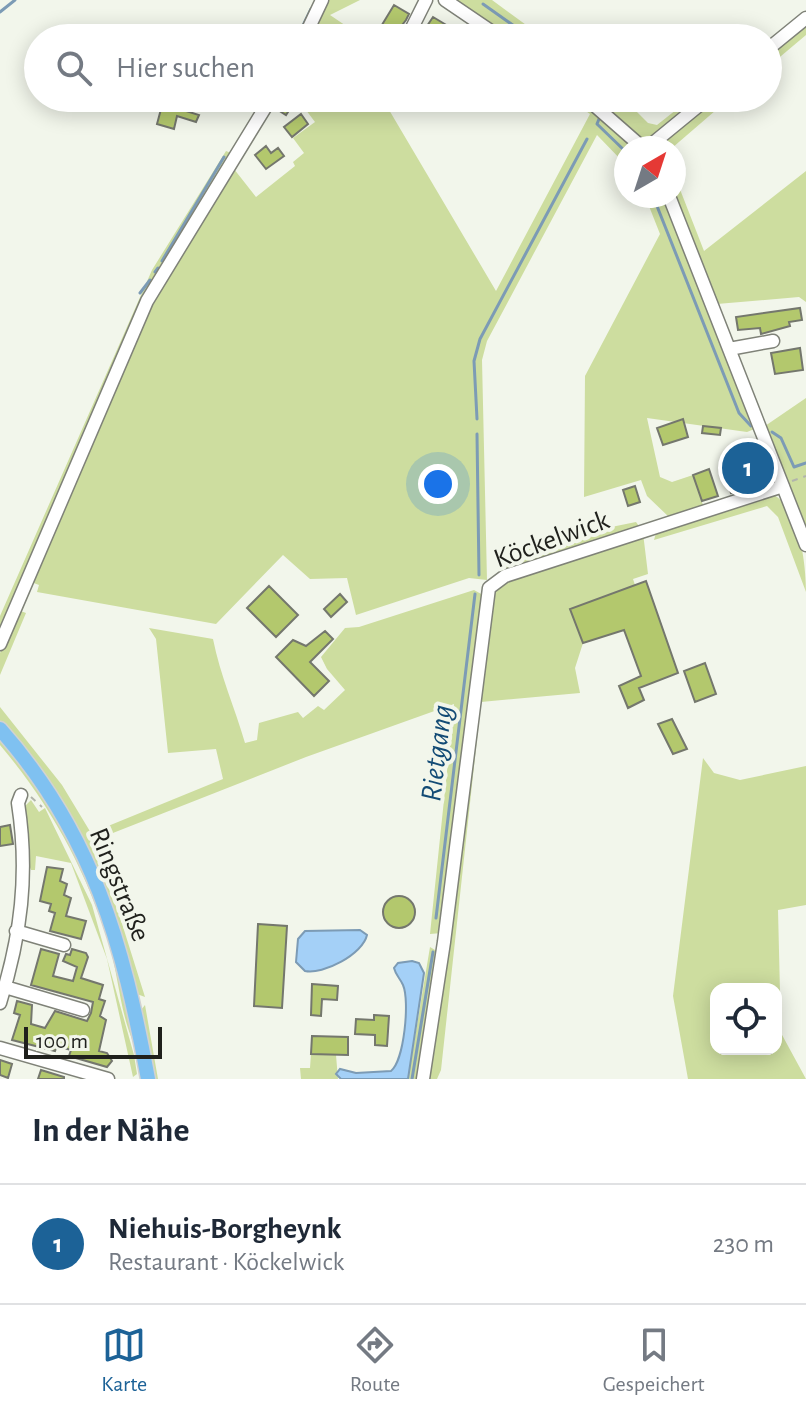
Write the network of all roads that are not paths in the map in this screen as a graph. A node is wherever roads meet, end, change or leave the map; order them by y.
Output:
1 (322, 0) edge
2 (426, 0) edge
3 (445, 0) edge
4 (806, 18) edge
5 (311, 24) edge
6 (414, 24) edge
7 (480, 24) edge
8 (782, 38) edge
9 (262, 112) edge
10 (603, 112) edge
11 (690, 112) edge
12 (631, 136) edge
13 (660, 136) edge
14 (674, 208) edge
15 (773, 341) dead end
16 (729, 349) junction
17 (783, 486) junction
18 (806, 545) edge
19 (0, 644) edge
20 (0, 729) edge
21 (21, 795) road end
22 (16, 931) junction
23 (64, 945) dead end
24 (3, 983) edge
25 (0, 1003) edge
26 (83, 1010) dead end
27 (0, 1048) edge
28 (64, 1073) edge
29 (108, 1079) edge
30 (148, 1079) edge
31 (423, 1079) edge

1 - 5 street
2 - 6 street
3 - 7 street
4 - 8 street
9 - 19 street
10 - 12 street
11 - 13 street
14 - 16 street
15 - 16 street
16 - 17 street
17 - 18 street
17 - 31 street, Köckelwick
20 - 30 main road, Ringstraße
21 - 22 street
22 - 23 street
22 - 24 street
24 - 25 street
24 - 26 street
27 - 28 street
28 - 29 street

